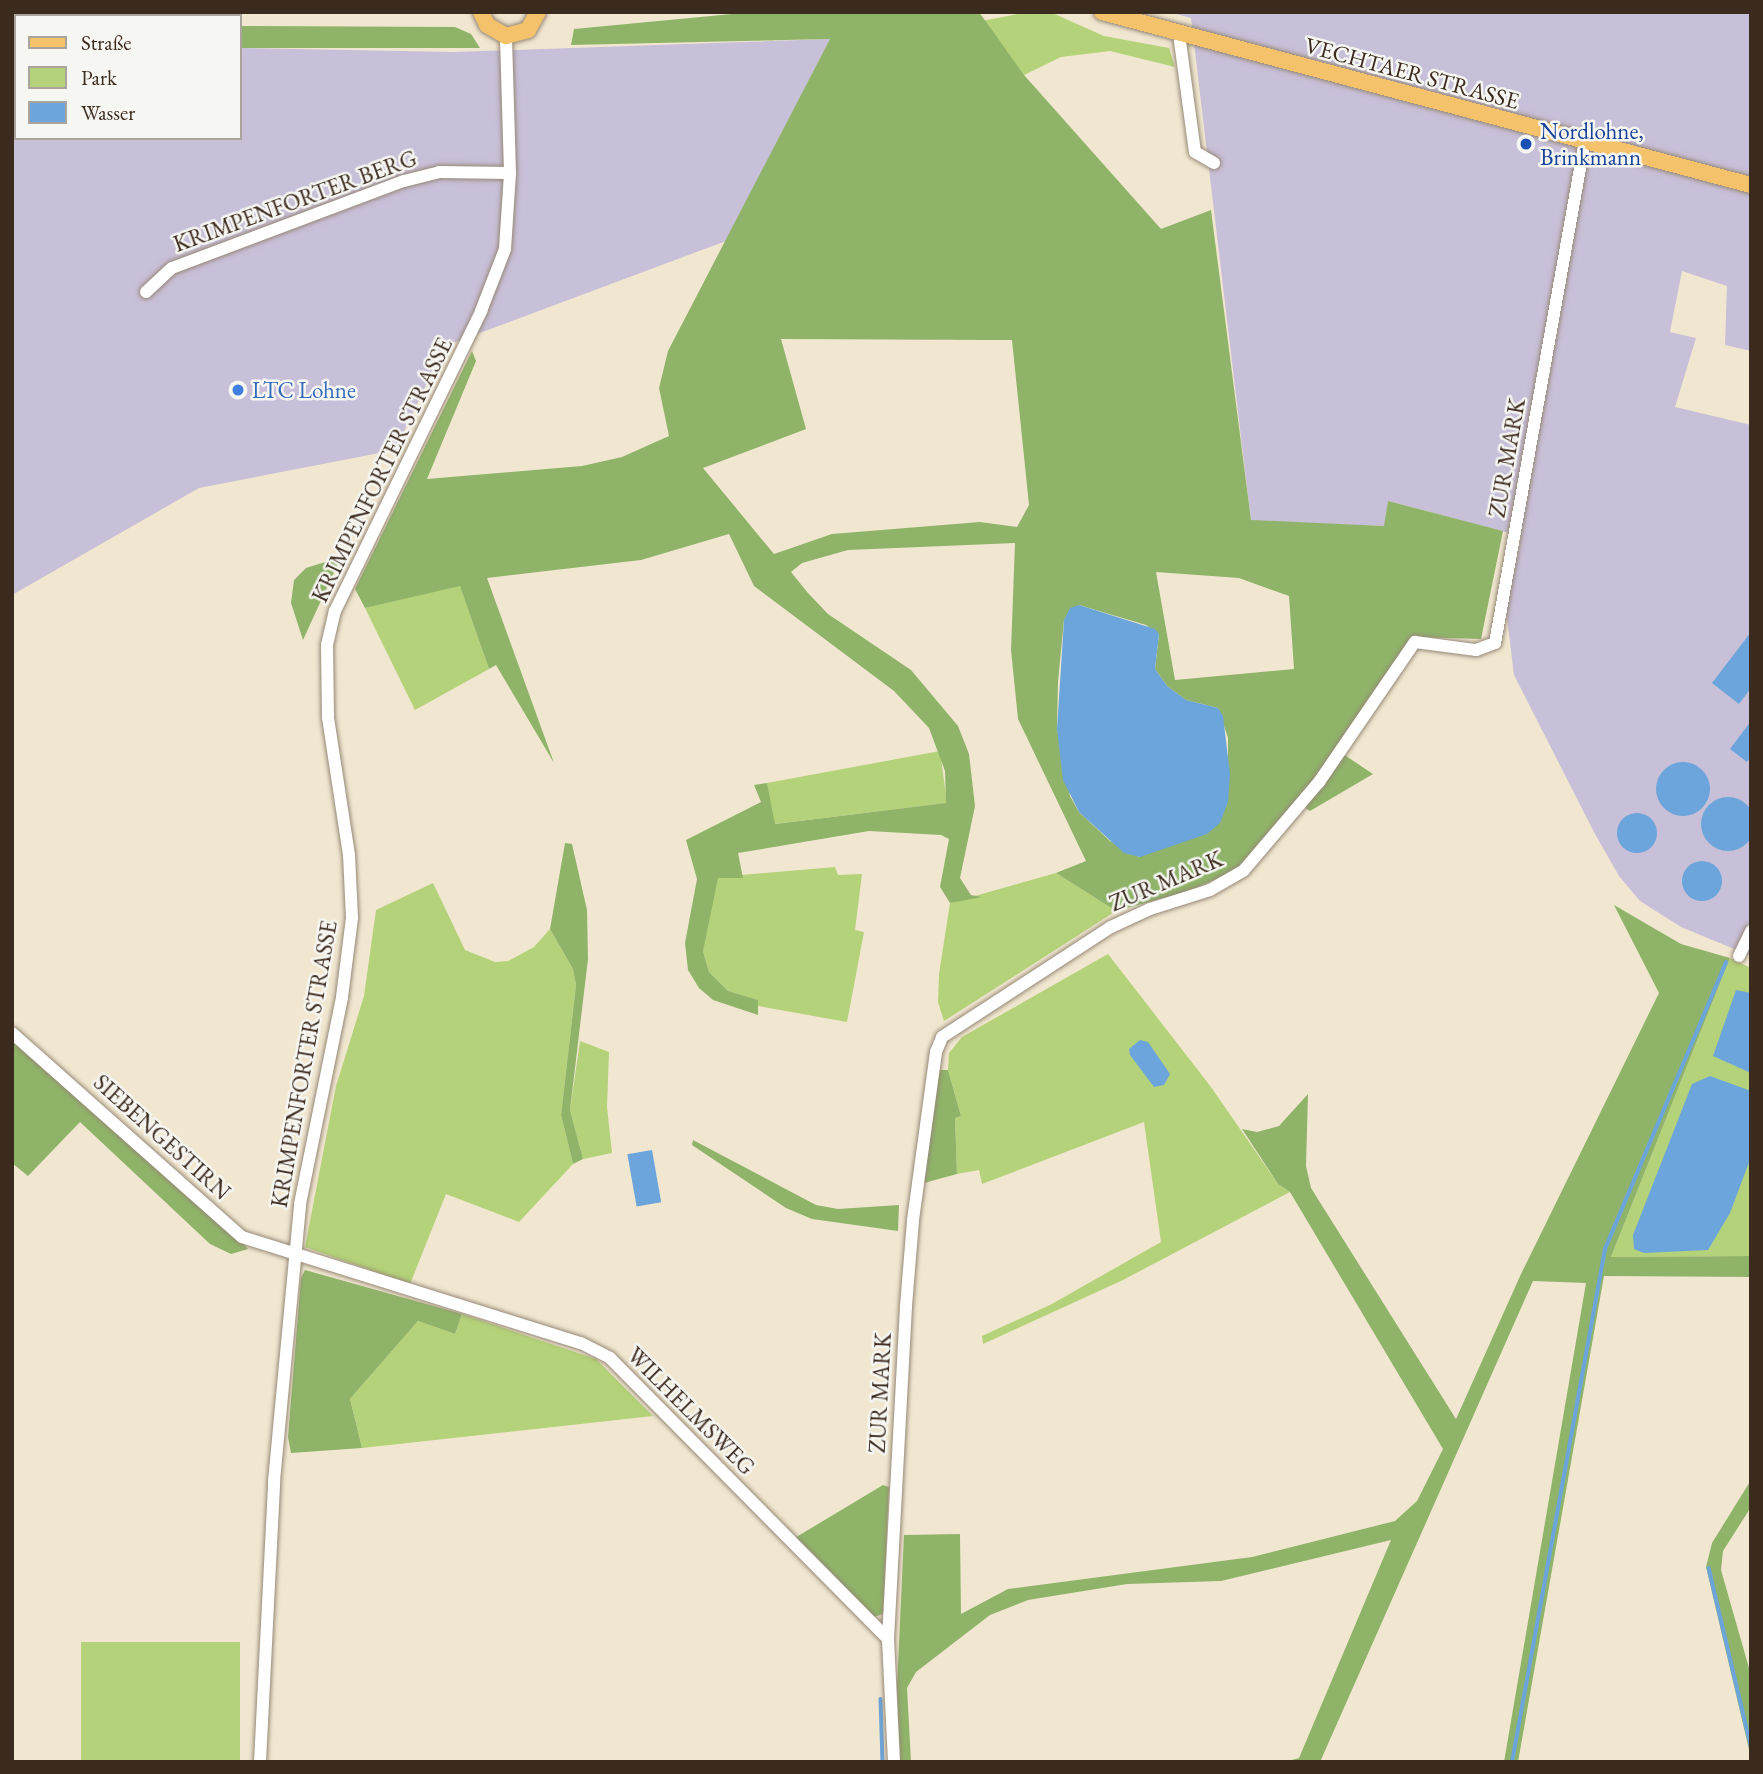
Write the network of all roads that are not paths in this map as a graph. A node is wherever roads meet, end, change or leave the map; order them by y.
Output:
1 (481, 12) edge
2 (538, 12) edge
3 (1102, 12) edge
4 (1179, 34) junction
5 (506, 36) junction
6 (1586, 141) junction
7 (1214, 163) dead end
8 (510, 173) junction
9 (1751, 186) edge
10 (146, 292) dead end
11 (1751, 930) edge
12 (1739, 956) dead end
13 (12, 1033) edge
14 (294, 1255) junction
15 (888, 1639) junction
16 (260, 1762) edge
17 (894, 1762) edge

1 - 5 main road
2 - 5 main road
3 - 4 main road, VECHTAER STRASSE
4 - 6 main road, VECHTAER STRASSE
4 - 7 street
5 - 8 street, KRIMPENFORTER STRASSE
6 - 9 main road, VECHTAER STRASSE
6 - 15 street, ZUR MARK
8 - 10 street, KRIMPENFORTER BERG
8 - 14 street, KRIMPENFORTER STRASSE
11 - 12 street
13 - 14 street, SIEBENGESTIRN
14 - 15 street, WILHELMSWEG
14 - 16 street, KRIMPENFORTER STRASSE
15 - 17 street, ZUR MARK

